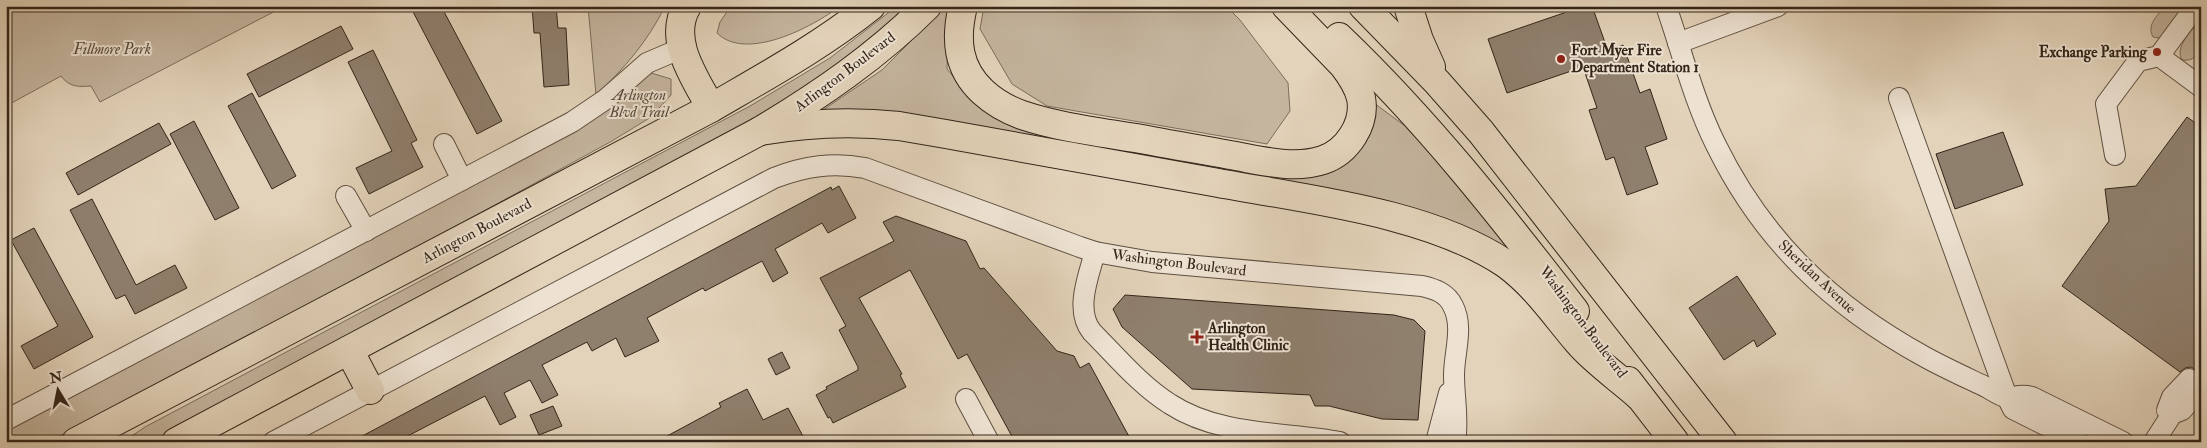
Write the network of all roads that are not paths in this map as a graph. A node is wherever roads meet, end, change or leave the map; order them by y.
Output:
1 (687, 6) edge
2 (870, 6) edge
3 (927, 6) edge
4 (963, 6) edge
5 (1286, 6) edge
6 (1304, 6) edge
7 (1363, 6) edge
8 (1408, 6) edge
9 (1666, 6) edge
10 (1778, 6) edge
11 (2196, 6) edge
12 (1678, 43) junction
13 (682, 48) junction
14 (2159, 56) junction
15 (1437, 82) junction
16 (2201, 87) edge
17 (1900, 98) dead end
18 (711, 108) junction
19 (760, 131) junction
20 (444, 144) dead end
21 (2115, 154) dead end
22 (462, 180) junction
23 (346, 196) dead end
24 (366, 231) junction
25 (1095, 252) junction
26 (349, 350) junction
27 (1454, 374) junction
28 (2192, 381) dead end
29 (370, 390) junction
30 (1639, 396) junction
31 (2007, 397) junction
32 (966, 399) dead end
33 (1701, 414) junction
34 (6, 420) edge
35 (76, 442) edge
36 (176, 442) edge
37 (273, 442) edge
38 (989, 442) edge
39 (1340, 442) edge
40 (1436, 442) edge
41 (1455, 442) edge
42 (1675, 442) edge
43 (1722, 442) edge
44 (1729, 442) edge
45 (2079, 442) edge
46 (2123, 442) edge
47 (2154, 442) edge

1 - 13 highway
2 - 18 highway, Arlington Boulevard
3 - 19 highway, Arlington Boulevard
4 - 5 highway
6 - 30 highway, Washington Boulevard
7 - 15 highway
8 - 15 highway
9 - 12 street, Sheridan Avenue
10 - 12 street
11 - 14 street
12 - 31 street, Sheridan Avenue
13 - 18 highway
13 - 22 street
14 - 16 street
14 - 21 street
15 - 33 highway
17 - 31 street
18 - 35 highway, Arlington Boulevard
19 - 26 highway, Arlington Boulevard
19 - 30 highway
20 - 22 street
22 - 24 street
23 - 24 street
24 - 34 street
25 - 27 street, Washington Boulevard
25 - 29 street, Washington Boulevard
25 - 39 street
26 - 29 highway
26 - 36 highway, Arlington Boulevard
27 - 40 street
27 - 41 street
28 - 47 street
29 - 37 street
30 - 42 highway, Washington Boulevard
31 - 45 street, Sheridan Avenue
31 - 46 street, Sheridan Avenue
32 - 38 street
33 - 43 highway
33 - 44 highway

